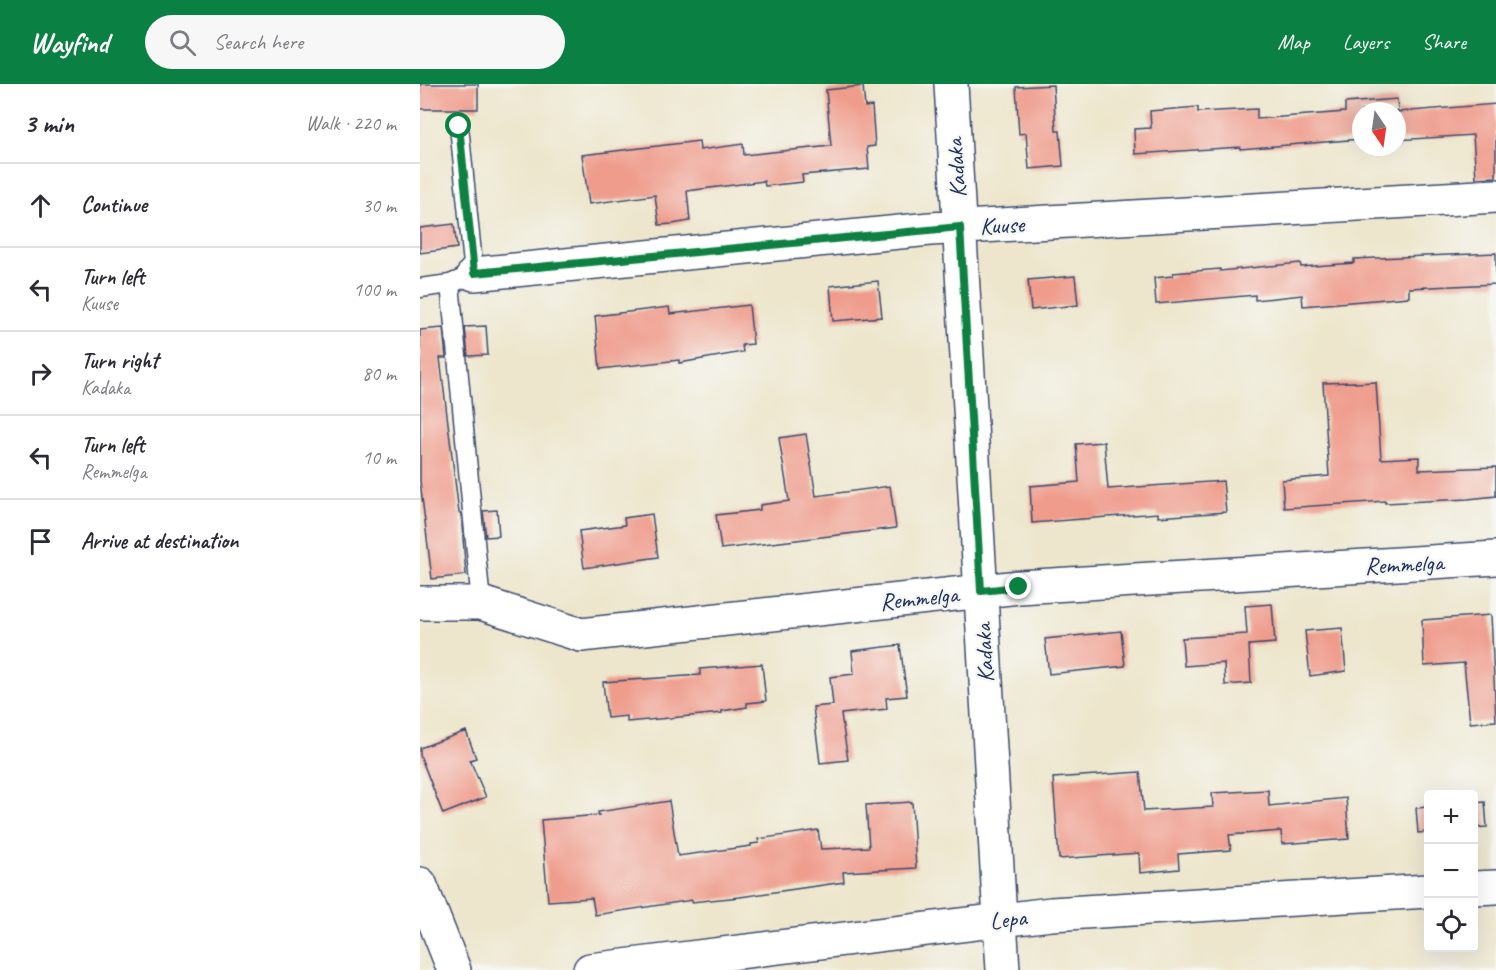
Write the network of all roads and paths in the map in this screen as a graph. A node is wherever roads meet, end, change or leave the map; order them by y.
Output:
1 (951, 84) edge
2 (459, 126) dead end
3 (1496, 196) edge
4 (960, 227) junction
5 (462, 279) junction
6 (420, 288) edge
7 (1496, 558) edge
8 (981, 591) junction
9 (420, 603) edge
10 (481, 603) junction
11 (420, 884) edge
12 (1496, 887) edge
13 (1478, 888) edge
14 (1424, 891) edge
15 (1000, 920) junction
16 (454, 970) edge
17 (590, 970) edge
18 (1003, 970) edge

1 - 4 street, Kadaka
2 - 5 lane
3 - 4 street, Kuuse
4 - 5 street, Kuuse
4 - 8 street, Kadaka
5 - 6 lane
5 - 10 lane
7 - 8 street, Remmelga
8 - 10 street, Remmelga
8 - 15 street, Kadaka
9 - 10 street, Remmelga
11 - 16 street
12 - 13 street
14 - 15 street, Lepa
15 - 17 street, Lepa
15 - 18 street, Kadaka

